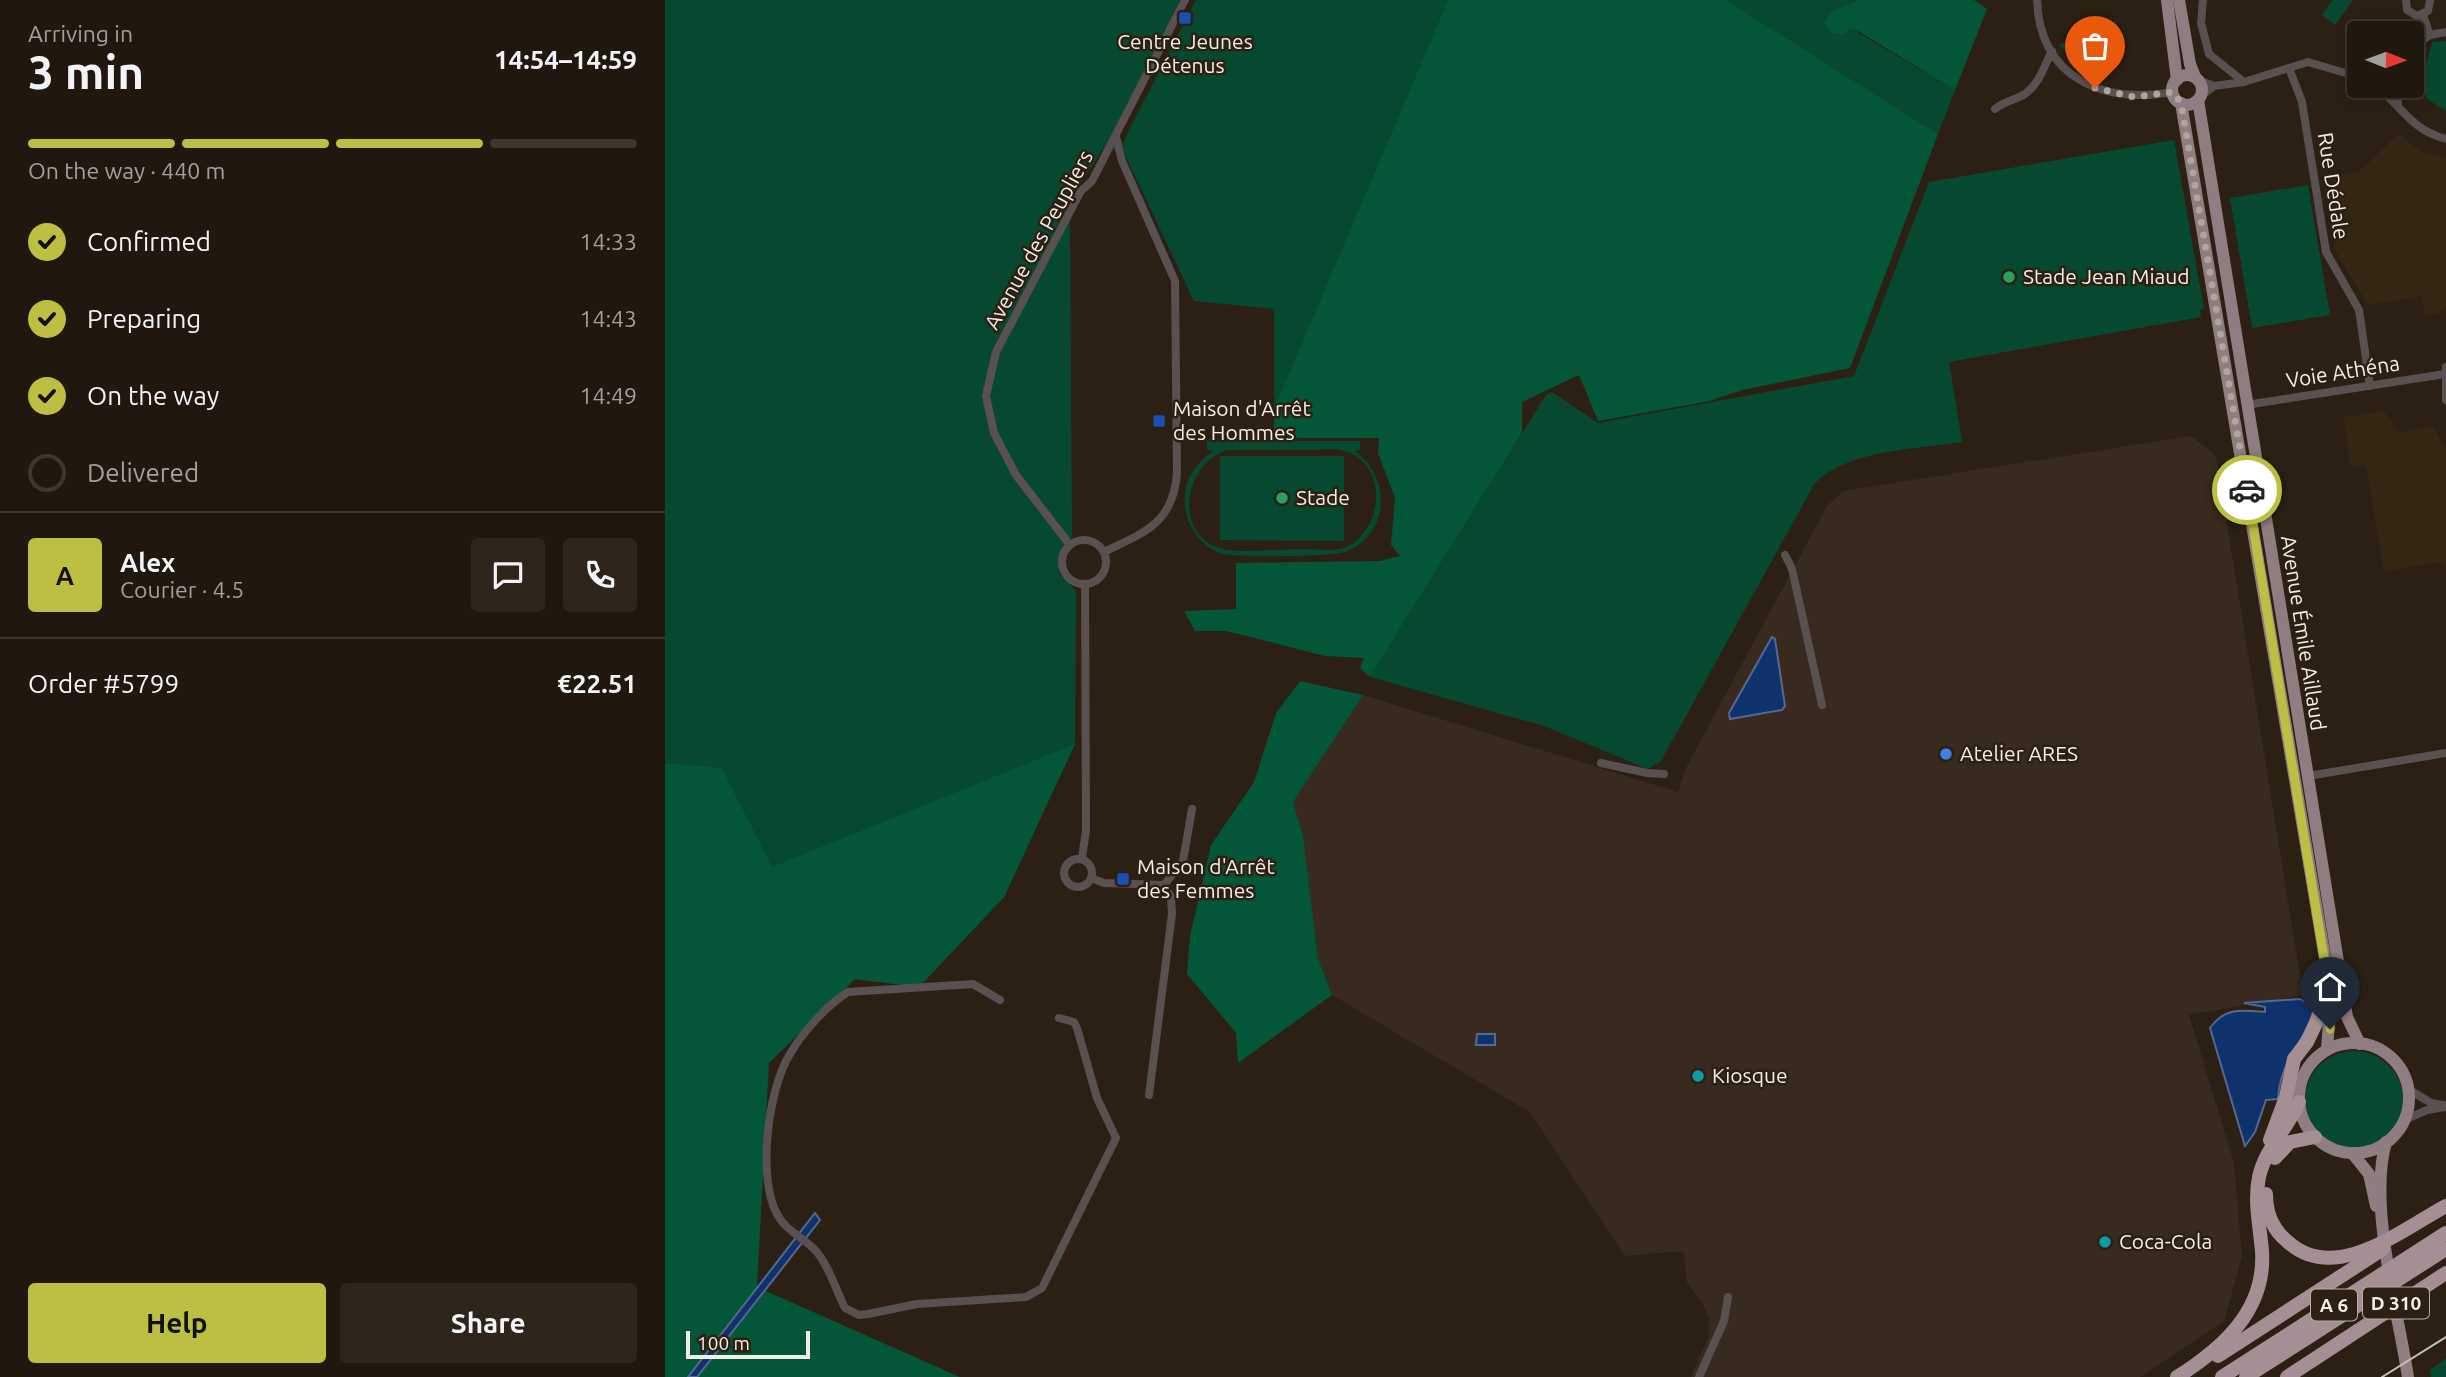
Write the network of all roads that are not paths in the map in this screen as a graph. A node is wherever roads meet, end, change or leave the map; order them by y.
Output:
1 (1185, 0) edge
2 (2037, 0) edge
3 (2167, 0) edge
4 (2179, 0) edge
5 (2203, 0) edge
6 (2406, 0) edge
7 (2431, 0) edge
8 (2423, 15) junction
9 (2446, 32) edge
10 (2430, 35) junction
11 (2424, 39) edge
12 (2052, 51) junction
13 (2289, 68) junction
14 (2347, 73) edge
15 (2197, 78) junction
16 (2244, 82) junction
17 (2175, 86) junction
18 (2214, 86) junction
19 (2199, 98) junction
20 (2389, 98) edge
21 (2397, 98) edge
22 (2181, 103) junction
23 (2398, 106) junction
24 (1995, 109) dead end
25 (1116, 137) junction
26 (2446, 139) edge
27 (2446, 370) edge
28 (2370, 386) junction
29 (2446, 400) edge
30 (2246, 405) junction
31 (1070, 545) junction
32 (1104, 552) junction
33 (1785, 555) dead end
34 (1085, 584) junction
35 (1822, 705) dead end
36 (2446, 754) edge
37 (1601, 763) dead end
38 (1664, 774) dead end
39 (2308, 776) junction
40 (1192, 809) dead end
41 (1081, 859) junction
42 (1091, 878) junction
43 (1164, 885) junction
44 (2327, 971) junction
45 (1000, 1000) dead end
46 (1059, 1018) dead end
47 (2360, 1044) junction
48 (2327, 1050) junction
49 (2408, 1089) junction
50 (1149, 1095) dead end
51 (2299, 1102) junction
52 (2446, 1106) edge
53 (2404, 1120) junction
54 (2315, 1137) junction
55 (2386, 1142) junction
56 (2353, 1154) junction
57 (2262, 1167) junction
58 (2446, 1207) edge
59 (2385, 1233) junction
60 (2446, 1233) edge
61 (2446, 1249) edge
62 (2446, 1273) edge
63 (1728, 1297) dead end
64 (2408, 1375) edge
65 (1699, 1377) edge
66 (2177, 1377) edge
67 (2186, 1377) edge
68 (2222, 1377) edge
69 (2246, 1377) edge
70 (2287, 1377) edge

1 - 25 street, Avenue des Peupliers
2 - 12 street
3 - 17 main road
4 - 15 main road
5 - 16 street
6 - 8 street
7 - 8 street
8 - 10 street
9 - 10 street
10 - 11 street
12 - 17 street
12 - 24 street
13 - 14 street
13 - 16 street
13 - 28 street, Rue Dédale
15 - 17 main road
15 - 18 street
15 - 19 main road
16 - 18 street
17 - 22 main road
18 - 19 street
19 - 22 main road
19 - 30 main road, Avenue Émile Aillaud
20 - 23 street
21 - 23 street
22 - 44 main road, Avenue Émile Aillaud
23 - 26 street
25 - 31 street, Avenue des Peupliers
25 - 32 street, Avenue des Peupliers
27 - 28 street, Voie Athéna
27 - 29 street
28 - 30 street, Voie Athéna
30 - 39 main road, Avenue Émile Aillaud
31 - 32 street
31 - 34 street
32 - 34 street
33 - 35 street
34 - 41 street
36 - 39 street
37 - 38 street
39 - 47 main road, Avenue Émile Aillaud
40 - 43 street
41 - 42 street
41 - 42 street
42 - 43 street
43 - 50 street
44 - 48 main road, Avenue Émile Aillaud
44 - 57 highway
45 - 46 street
47 - 48 main road
47 - 49 main road
48 - 51 main road
49 - 52 street
49 - 53 main road
51 - 54 main road
51 - 57 highway
52 - 53 street
53 - 55 main road
54 - 56 main road
54 - 58 highway
55 - 56 main road
55 - 59 main road, D 310
56 - 59 main road, D 310
57 - 66 highway
58 - 67 highway
59 - 64 main road, D 310
60 - 68 highway, A 6
61 - 69 highway, A 6
62 - 70 highway
63 - 65 street

